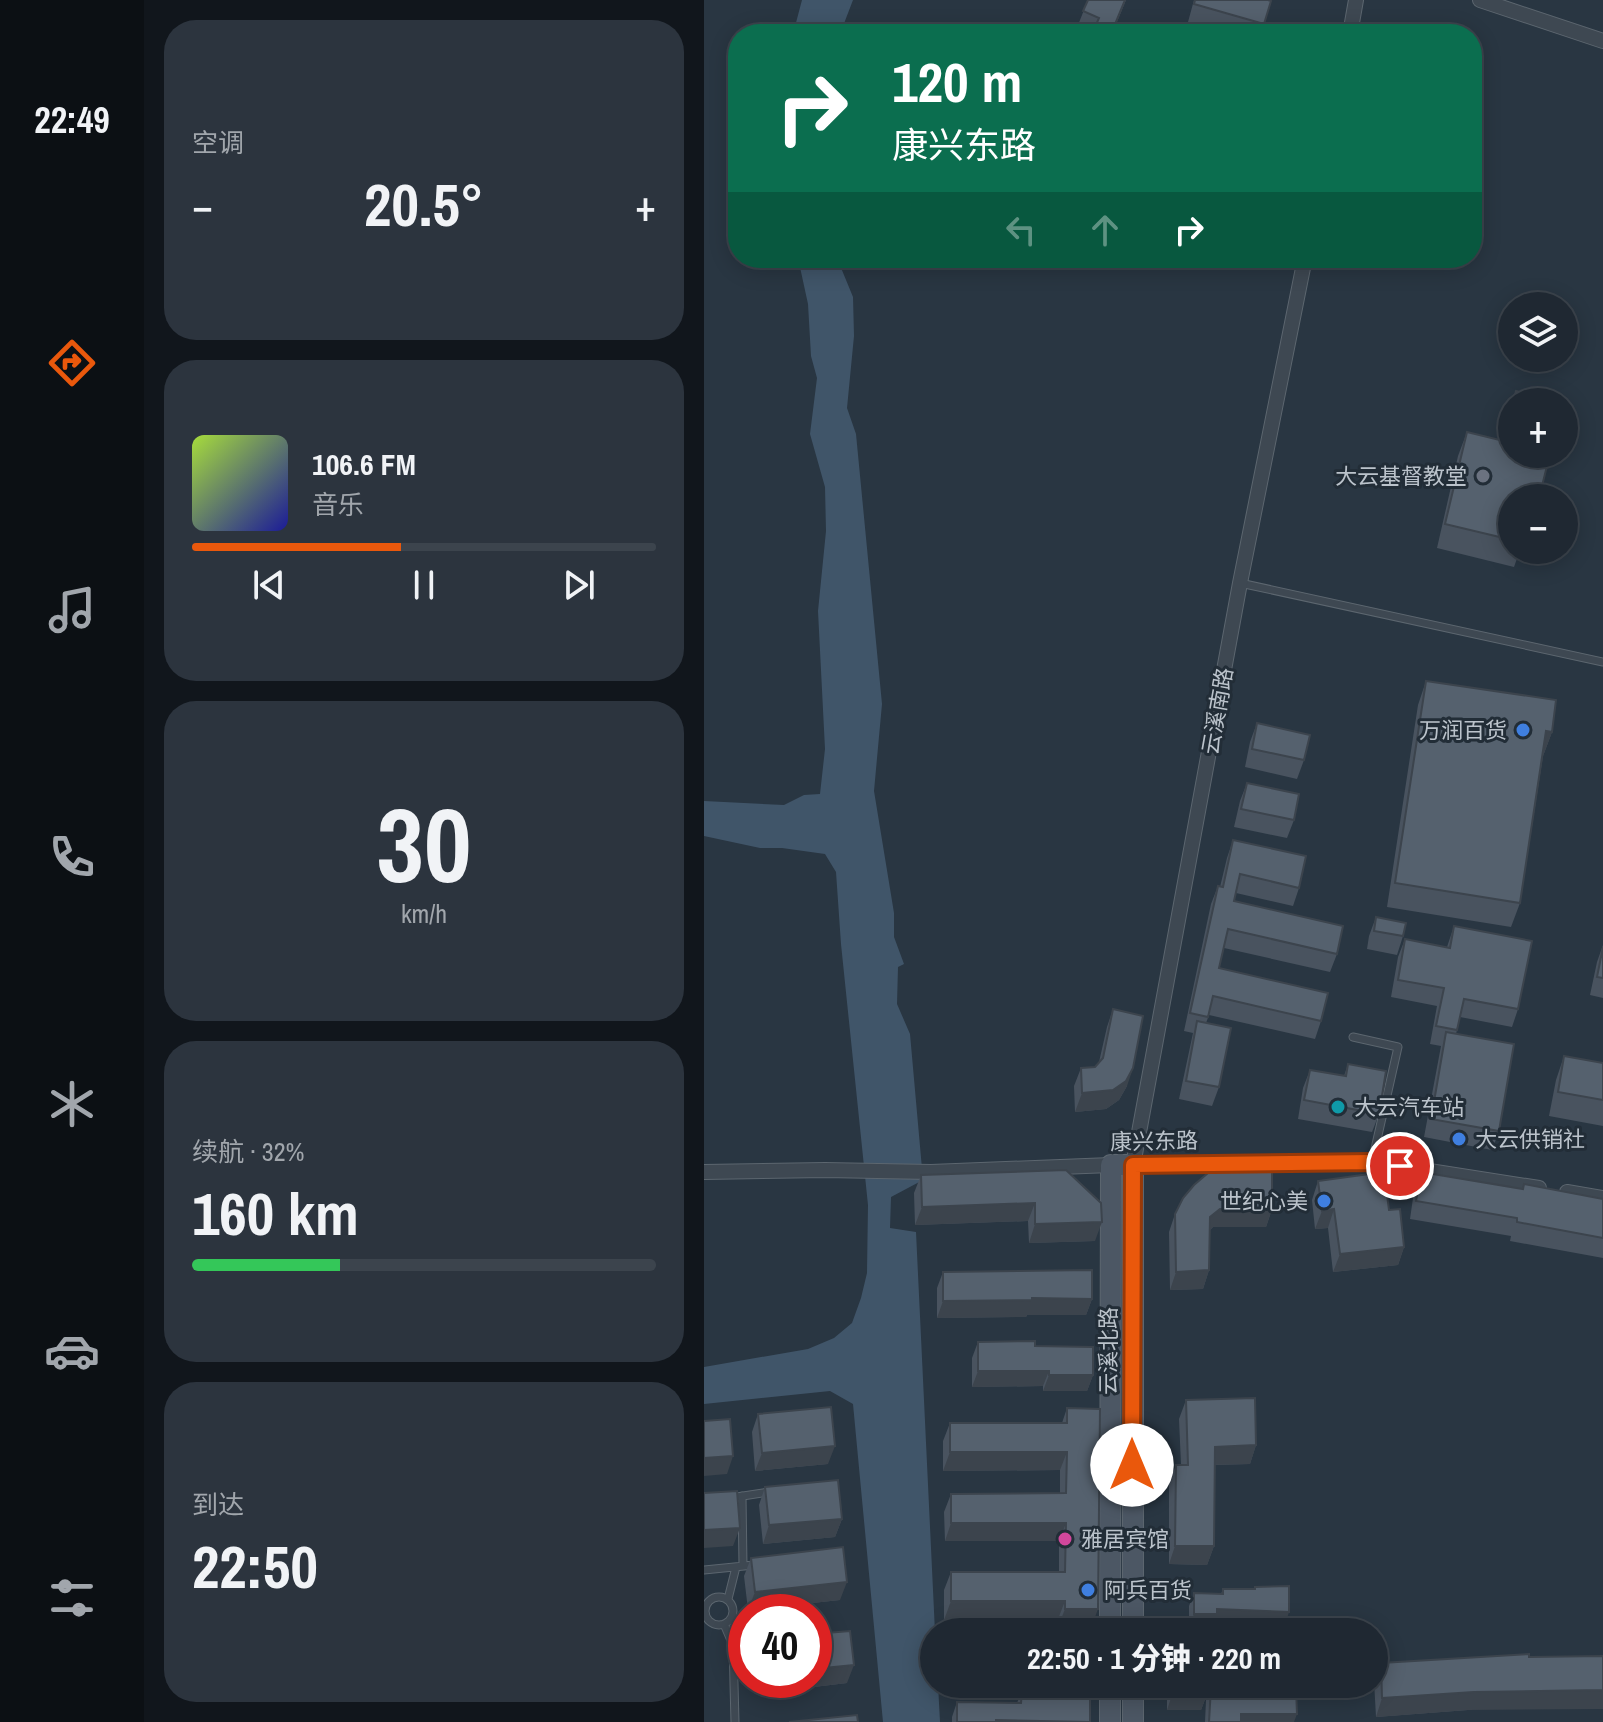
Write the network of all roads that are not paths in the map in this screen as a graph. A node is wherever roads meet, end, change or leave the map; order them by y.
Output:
1 (1356, 0) edge
2 (1480, 0) edge
3 (1352, 24) edge
4 (1603, 41) edge
5 (1303, 268) edge
6 (1240, 583) junction
7 (1603, 662) edge
8 (1353, 1037) dead end
9 (1372, 1162) junction
10 (1111, 1165) junction
11 (1133, 1165) junction
12 (704, 1172) edge
13 (1603, 1198) edge
14 (783, 1491) edge
15 (742, 1496) junction
16 (717, 1499) edge
17 (758, 1564) edge
18 (740, 1566) junction
19 (704, 1570) edge
20 (730, 1594) edge
21 (728, 1599) edge
22 (705, 1608) edge
23 (1110, 1618) edge
24 (1133, 1618) edge
25 (728, 1621) edge
26 (724, 1624) junction
27 (728, 1633) edge
28 (734, 1698) edge
29 (1110, 1698) edge
30 (1133, 1698) edge
31 (735, 1722) edge
32 (1110, 1722) edge
33 (1133, 1722) edge

1 - 3 street
2 - 4 street
5 - 6 street, 云溪南路
6 - 7 lane
6 - 11 street, 云溪南路
8 - 9 lane
9 - 11 street, 康兴东路
9 - 13 street, 康兴东路
10 - 11 street, 康兴东路
10 - 12 street, 康兴东路
10 - 23 street, 云溪北路
11 - 24 street, 云溪北路
14 - 15 lane
15 - 16 lane
15 - 18 lane
17 - 18 lane
18 - 19 lane
18 - 20 lane
21 - 22 lane
22 - 26 lane
25 - 26 lane
26 - 27 lane
28 - 31 lane
29 - 32 street
30 - 33 street

